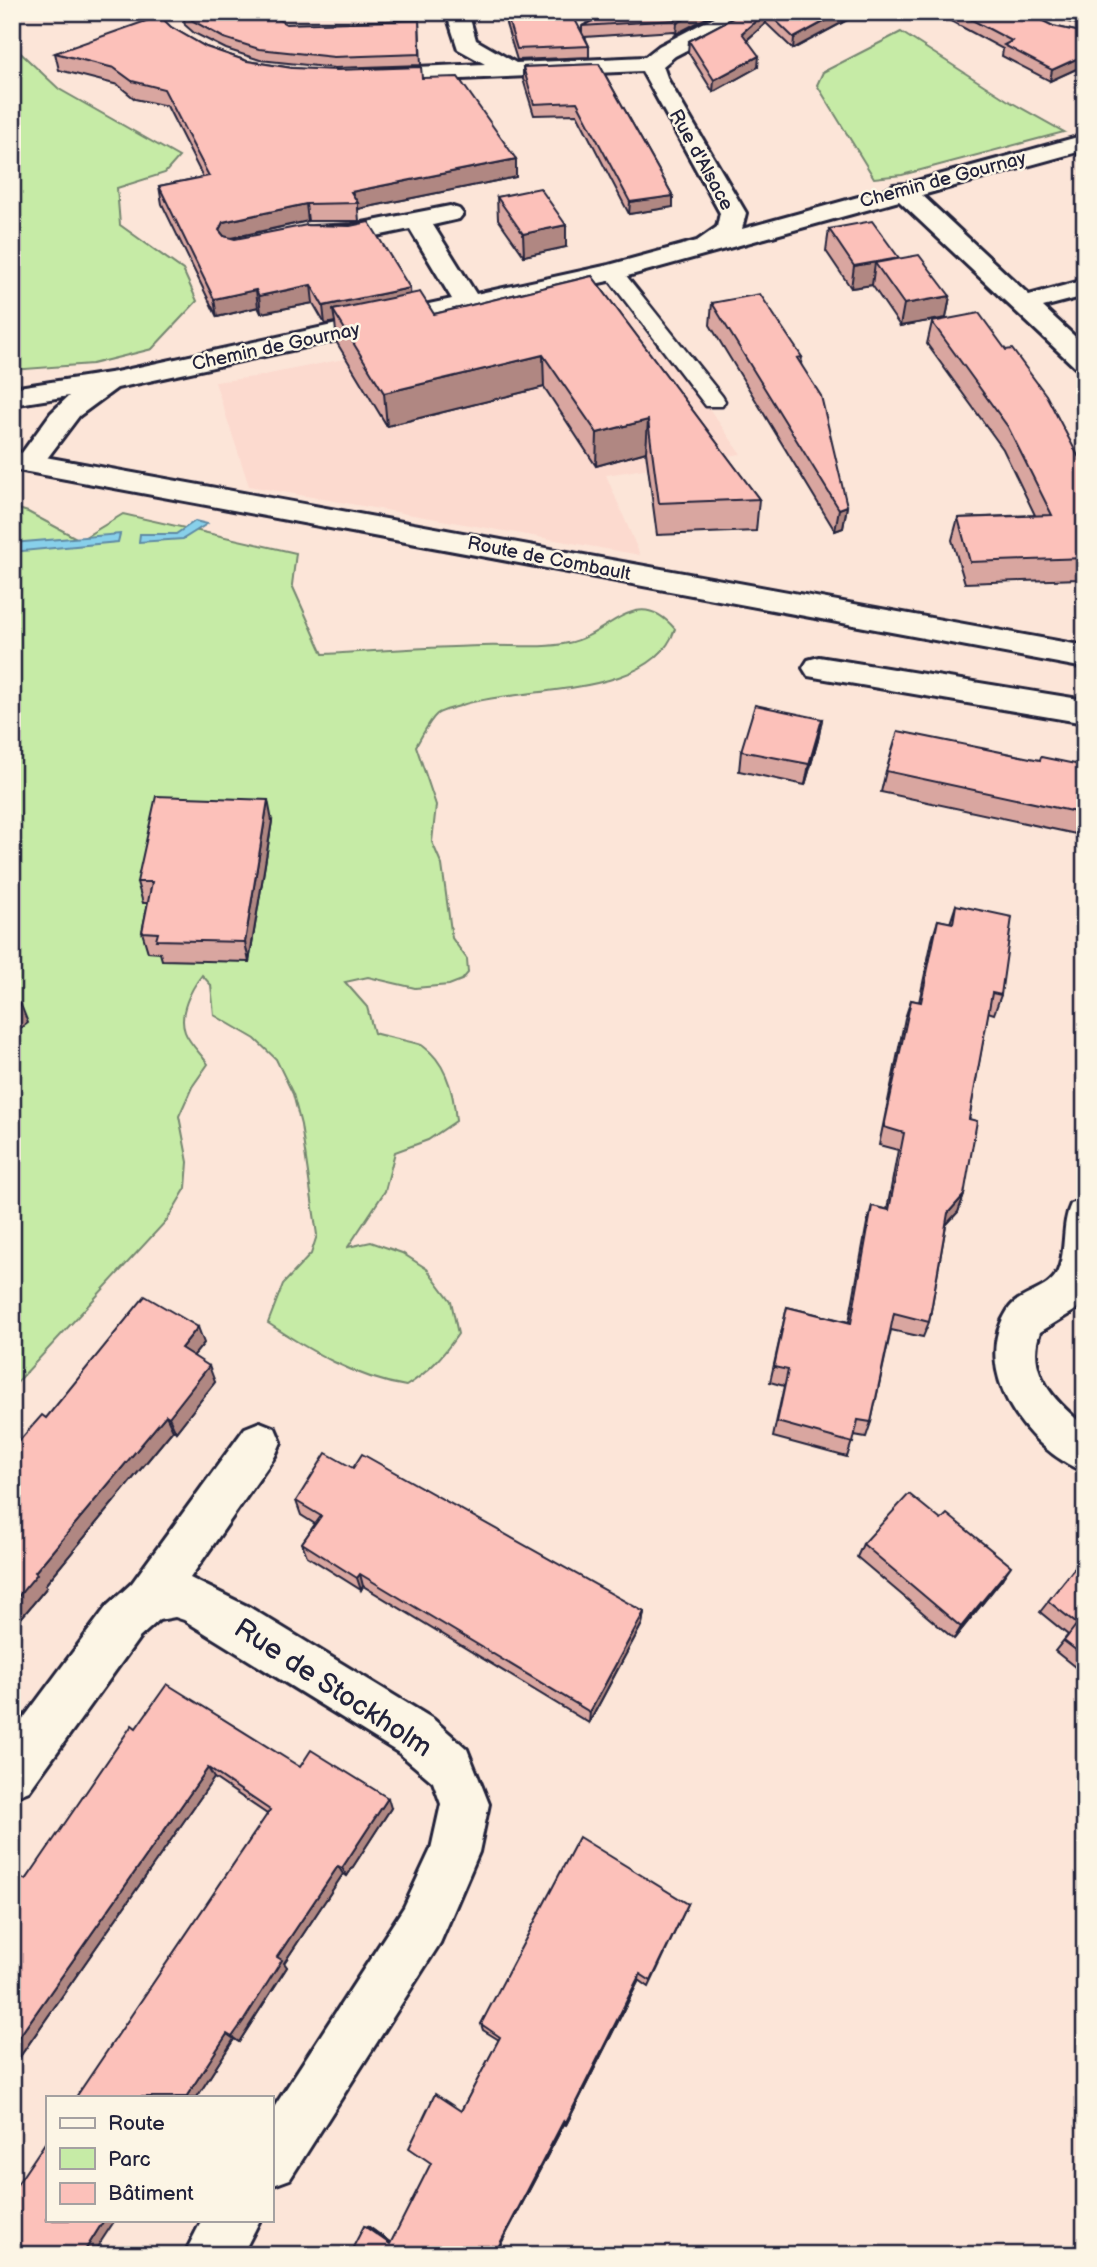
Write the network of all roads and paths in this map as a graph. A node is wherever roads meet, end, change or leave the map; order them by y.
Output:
1 (457, 12) edge
2 (742, 12) edge
3 (652, 64) junction
4 (512, 70) junction
5 (343, 78) edge
6 (1085, 142) edge
7 (902, 190) junction
8 (726, 199) junction
9 (450, 214) dead end
10 (802, 218) junction
11 (417, 220) junction
12 (297, 234) edge
13 (706, 246) junction
14 (613, 272) junction
15 (1085, 288) edge
16 (1024, 304) junction
17 (469, 305) junction
18 (1080, 350) edge
19 (116, 380) junction
20 (54, 388) junction
21 (12, 397) edge
22 (714, 401) dead end
23 (12, 424) edge
24 (21, 461) edge
25 (1085, 657) edge
26 (818, 668) dead end
27 (1085, 712) edge
28 (1085, 1216) edge
29 (260, 1442) dead end
30 (1085, 1452) edge
31 (148, 1599) junction
32 (12, 1774) edge
33 (273, 2157) edge
34 (232, 2222) edge
35 (211, 2255) edge

1 - 4 street
2 - 3 street
3 - 4 street
3 - 8 street, Rue d'Alsace
4 - 5 street
6 - 7 street, Chemin de Gournay
7 - 10 street, Chemin de Gournay
7 - 16 street
8 - 10 street, Chemin de Gournay
8 - 13 street, Rue d'Alsace
9 - 11 street
10 - 13 street, Chemin de Gournay
11 - 12 street
11 - 17 street
13 - 14 street, Chemin de Gournay
14 - 17 street, Chemin de Gournay
14 - 22 lane
15 - 16 street
16 - 18 street
17 - 19 street, Chemin de Gournay
19 - 20 street, Chemin de Gournay
19 - 24 street, Chemin de Gournay
20 - 21 street, Chemin de Gournay
20 - 23 street, Chemin de Gournay
24 - 25 street, Route de Combault
26 - 27 street
28 - 30 street
29 - 31 street
31 - 32 street
31 - 33 street, Rue de Stockholm
34 - 35 street

